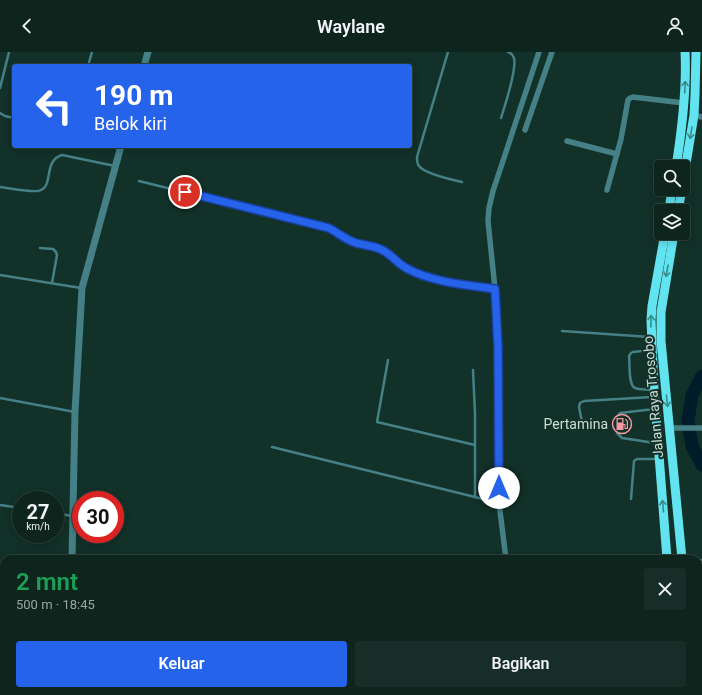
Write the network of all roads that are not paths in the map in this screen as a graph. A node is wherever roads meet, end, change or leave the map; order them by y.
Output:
1 (9, 52) edge
2 (92, 52) edge
3 (148, 52) edge
4 (448, 52) edge
5 (508, 52) edge
6 (539, 52) edge
7 (552, 52) edge
8 (686, 52) edge
9 (696, 52) edge
10 (89, 64) edge
11 (145, 64) edge
12 (0, 88) edge
13 (684, 103) junction
14 (527, 109) junction
15 (0, 113) edge
16 (698, 116) edge
17 (12, 118) edge
18 (501, 118) dead end
19 (525, 130) dead end
20 (567, 140) dead end
21 (120, 148) edge
22 (617, 154) junction
23 (677, 160) edge
24 (688, 160) edge
25 (116, 166) junction
26 (139, 181) dead end
27 (462, 182) dead end
28 (0, 187) edge
29 (607, 190) dead end
30 (664, 240) edge
31 (673, 240) edge
32 (40, 248) dead end
33 (0, 275) edge
34 (52, 283) junction
35 (82, 288) junction
36 (495, 289) junction
37 (562, 331) dead end
38 (651, 337) junction
39 (652, 350) junction
40 (388, 360) dead end
41 (473, 370) dead end
42 (654, 394) junction
43 (0, 398) edge
44 (656, 409) junction
45 (75, 412) junction
46 (583, 427) dead end
47 (674, 428) junction
48 (702, 428) edge
49 (475, 444) junction
50 (658, 444) junction
51 (272, 447) dead end
52 (659, 459) junction
53 (73, 491) edge
54 (475, 497) junction
55 (631, 499) dead end
56 (499, 503) junction
57 (0, 505) edge
58 (12, 507) edge
59 (679, 527) junction
60 (664, 529) junction
61 (680, 539) junction
62 (666, 541) junction
63 (72, 543) edge
64 (72, 555) edge
65 (506, 555) edge
66 (667, 555) edge
67 (682, 555) edge

1 - 12 lane
2 - 10 lane
3 - 11 street
4 - 27 lane
5 - 18 lane
6 - 14 street
7 - 14 street
13 -> 8 highway
9 - 16 highway
13 - 22 street
13 - 23 highway
14 - 19 street
14 - 36 street
15 - 17 lane
16 -> 24 highway
20 - 22 street
21 - 25 street
22 - 29 street
25 - 28 lane
25 - 35 street
26 - 36 lane
38 -> 30 highway, Jalan Raya Trosobo
31 -> 47 highway, Jalan Raya Trosobo
32 - 34 lane
33 - 34 lane
34 - 35 lane
35 - 45 street
36 - 56 street
37 - 38 lane
38 - 39 highway, Jalan Raya Trosobo
39 - 42 highway, Jalan Raya Trosobo
39 - 42 lane
40 - 49 lane
41 - 49 lane
42 - 44 highway, Jalan Raya Trosobo
42 - 46 lane
43 - 45 lane
44 - 50 highway, Jalan Raya Trosobo
44 - 50 lane
45 - 53 street
47 - 48 street
47 - 59 highway, Jalan Raya Trosobo
49 - 54 lane
50 - 52 highway, Jalan Raya Trosobo
51 - 54 lane
52 - 55 lane
60 -> 52 highway, Jalan Raya Trosobo
54 - 56 lane
56 - 65 street
57 - 58 lane
59 - 60 highway
59 - 61 highway, Jalan Raya Trosobo
60 - 62 highway, Jalan Raya Trosobo
61 - 62 highway
61 - 67 highway, Jalan Raya Trosobo
62 - 66 highway, Jalan Raya Trosobo
63 - 64 street

